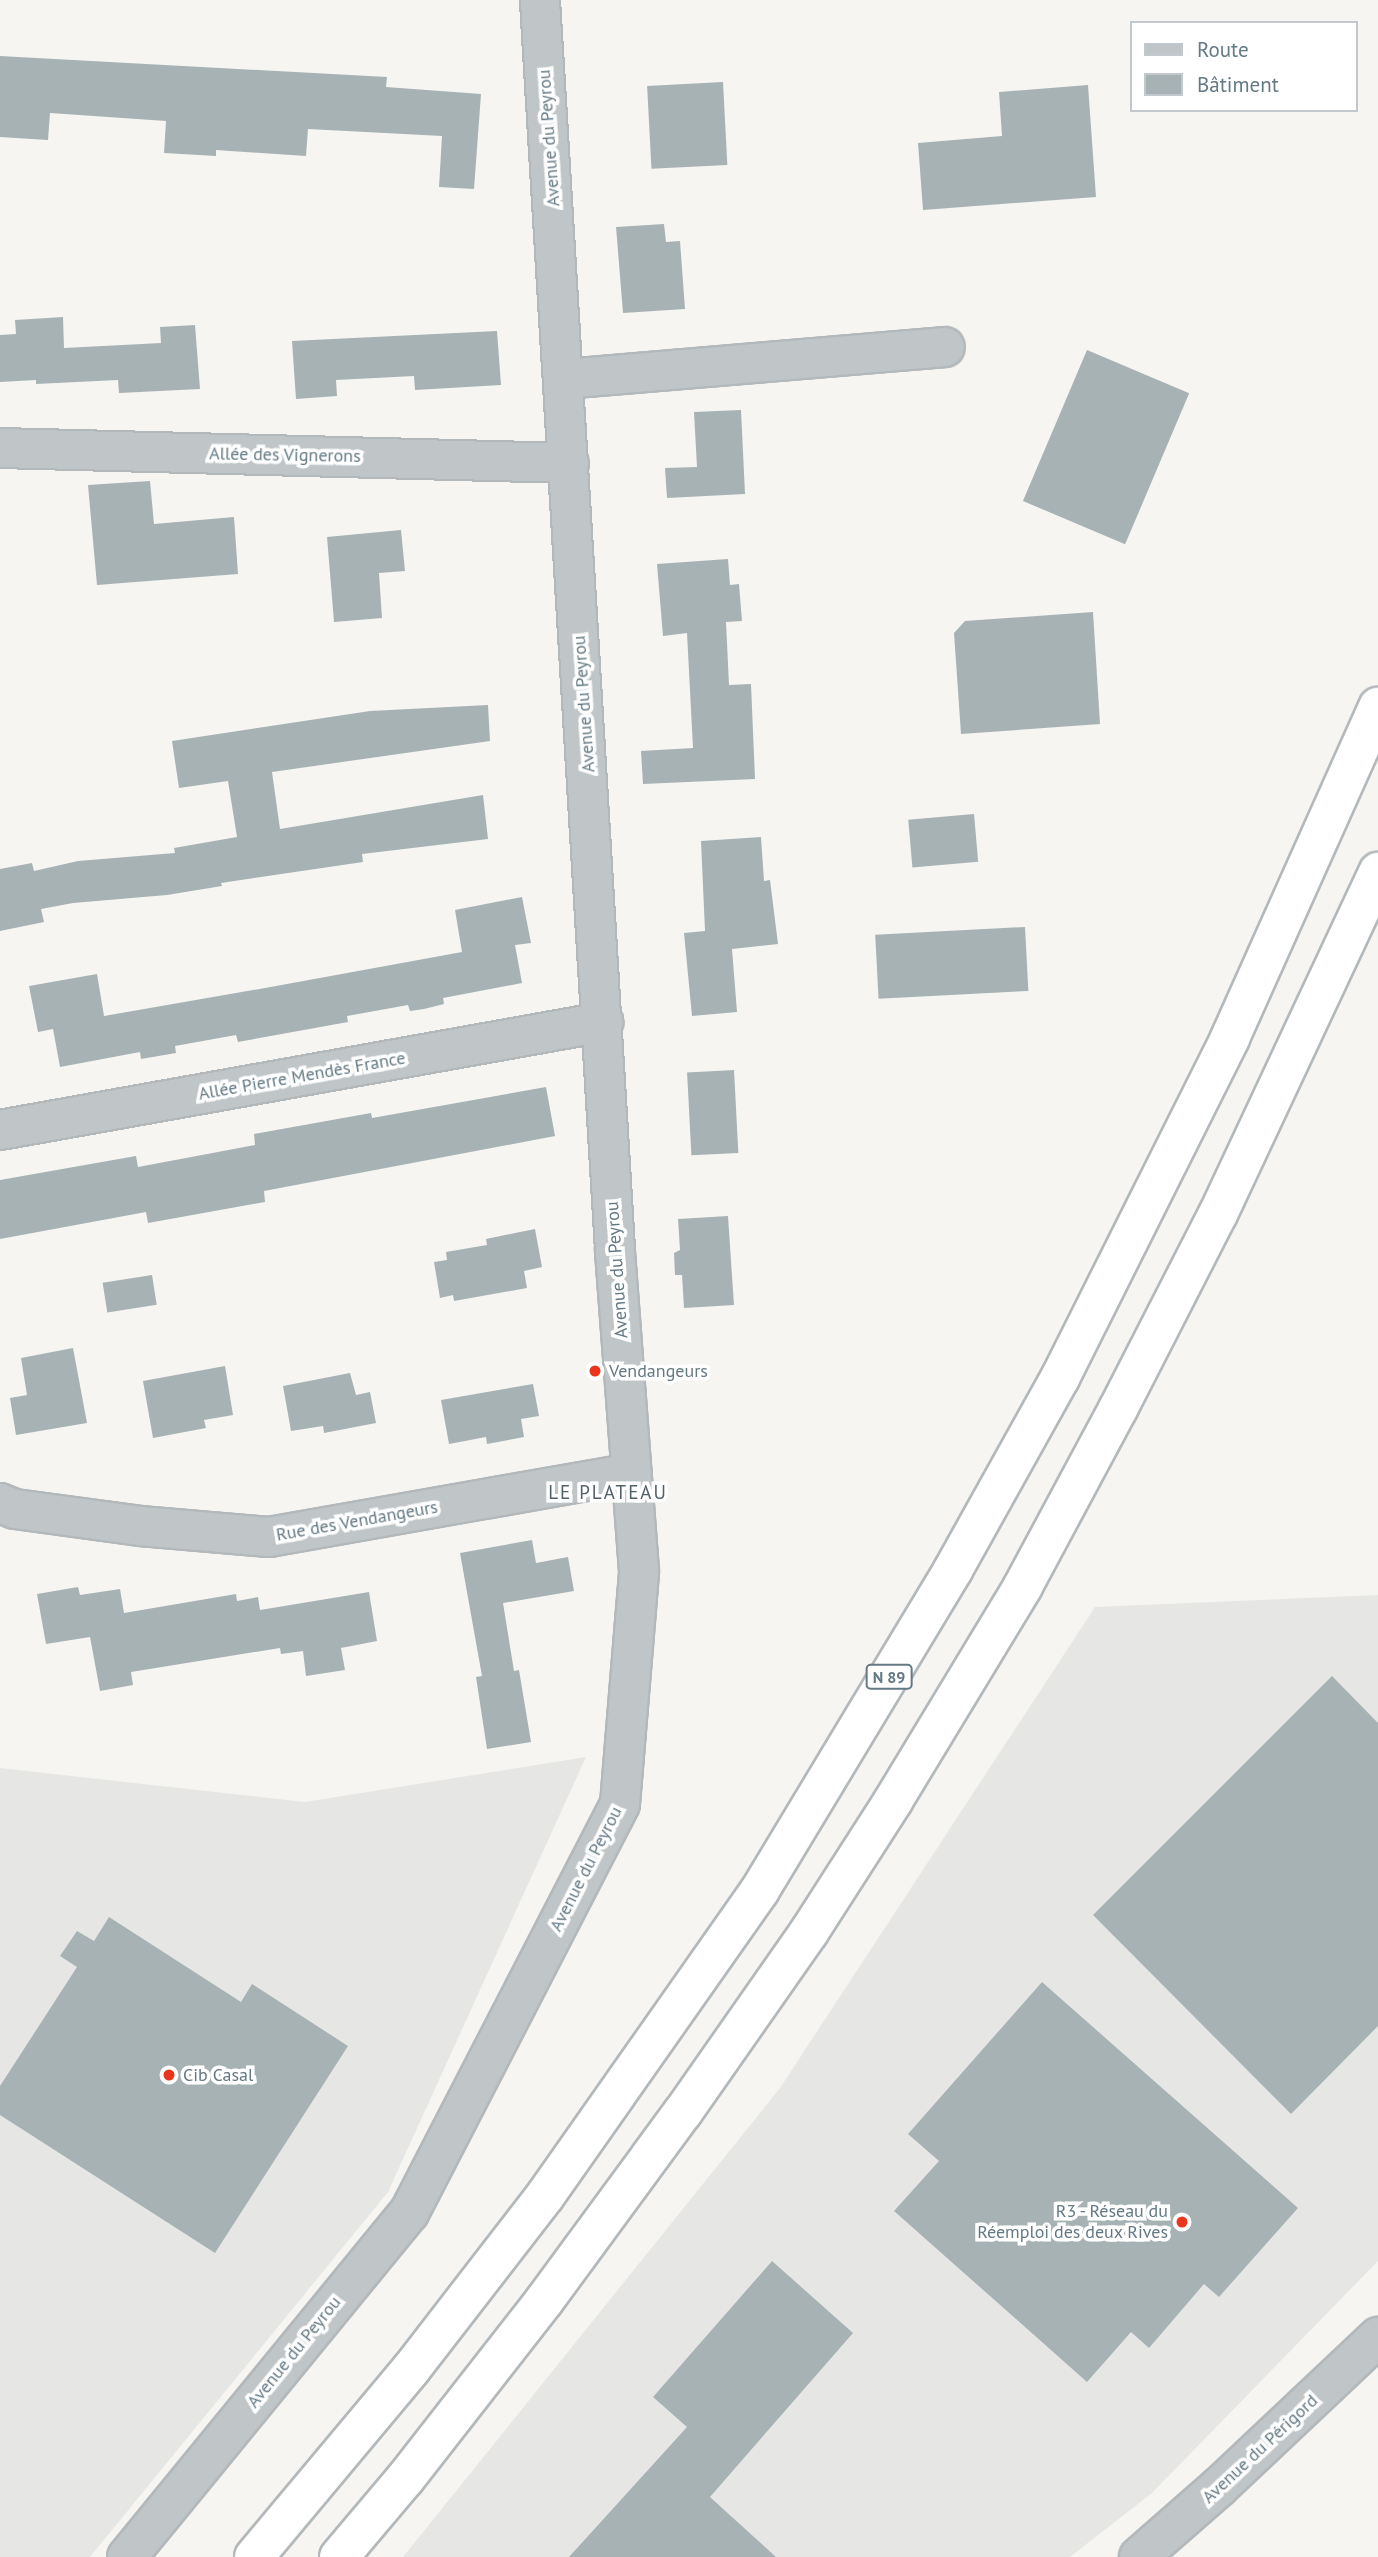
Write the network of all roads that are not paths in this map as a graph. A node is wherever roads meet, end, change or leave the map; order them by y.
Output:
1 (540, 0) edge
2 (945, 347) dead end
3 (564, 379) junction
4 (0, 448) edge
5 (569, 463) junction
6 (1378, 707) edge
7 (1378, 872) edge
8 (603, 1022) junction
9 (0, 1130) edge
10 (631, 1473) junction
11 (0, 1503) edge
12 (1378, 2337) edge
13 (127, 2557) edge
14 (254, 2557) edge
15 (339, 2557) edge
16 (1139, 2557) edge

1 - 3 street, Avenue du Peyrou
2 - 3 street
3 - 5 street, Avenue du Peyrou
4 - 5 street, Allée des Vignerons
5 - 8 street, Avenue du Peyrou
6 - 14 highway, N 89
7 - 15 highway
8 - 9 street, Allée Pierre Mendès France
8 - 10 street, Avenue du Peyrou
10 - 11 street, Rue des Vendangeurs
10 - 13 street, Avenue du Peyrou
12 - 16 street, Avenue du Périgord

